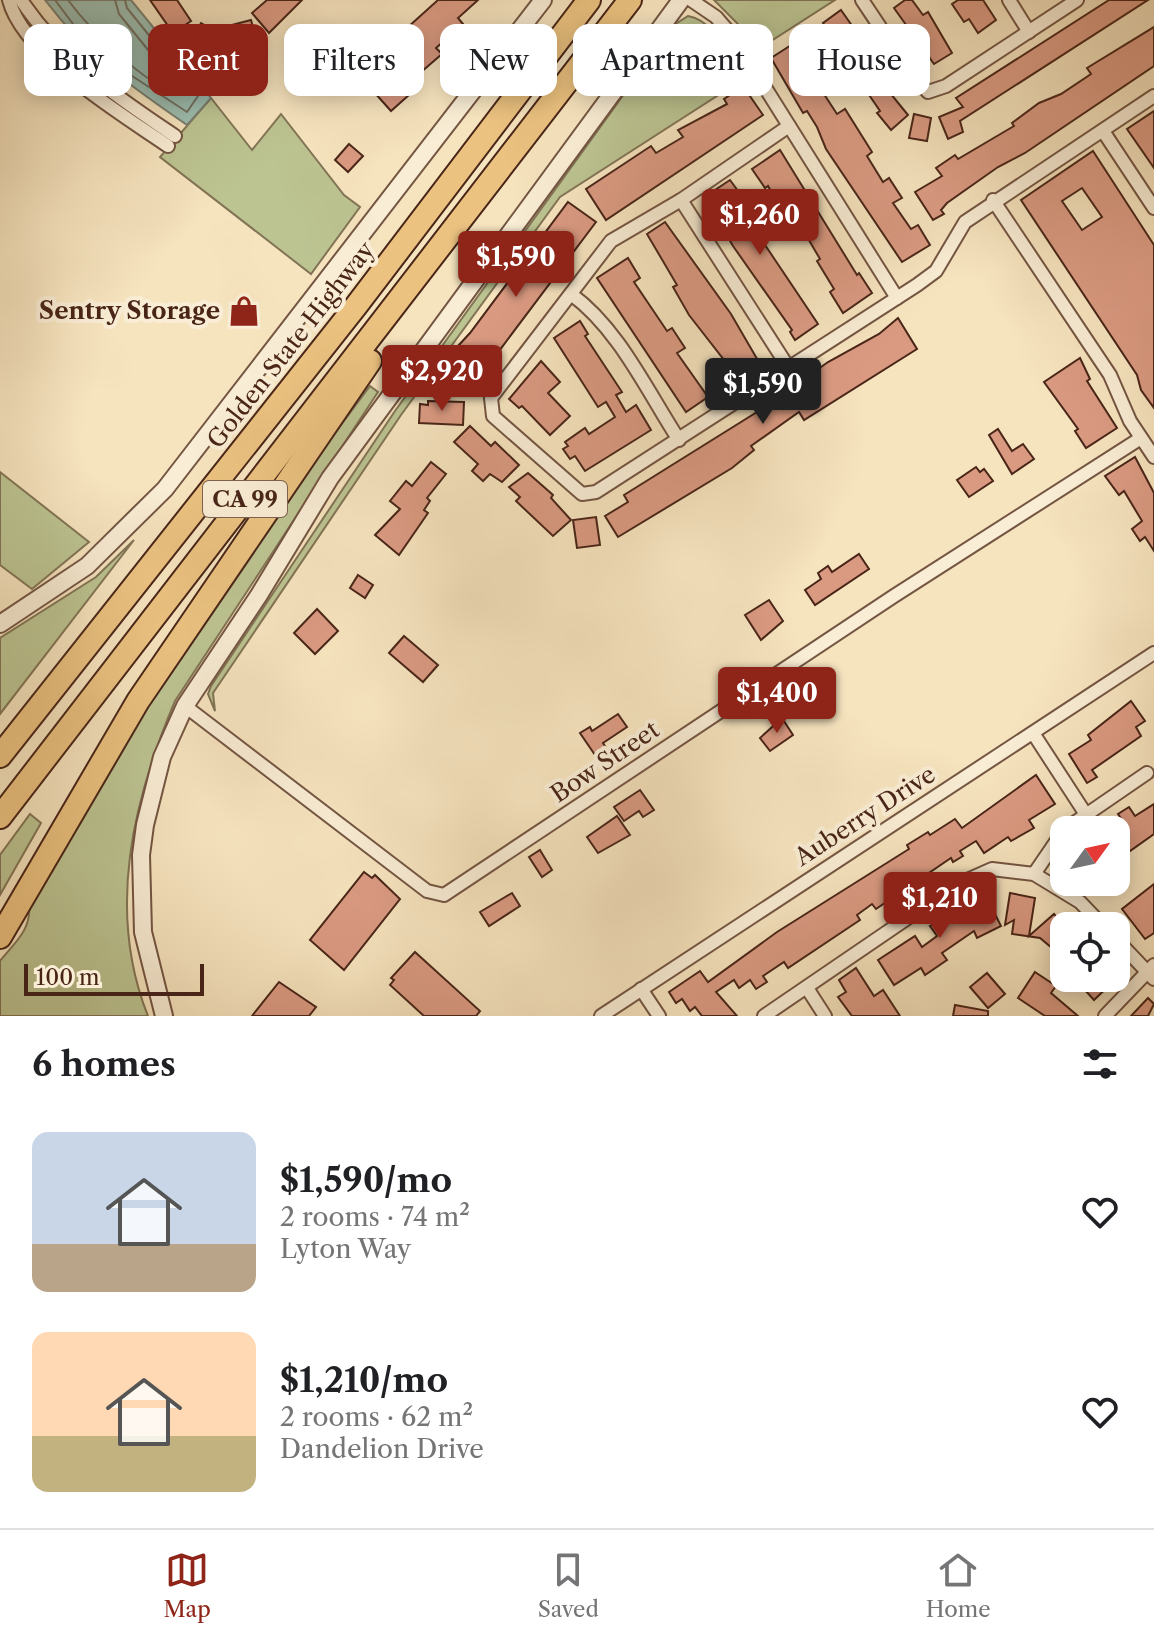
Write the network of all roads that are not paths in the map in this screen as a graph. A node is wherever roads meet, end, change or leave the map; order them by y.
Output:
1 (9, 0) edge
2 (21, 0) edge
3 (543, 0) edge
4 (589, 0) edge
5 (630, 0) edge
6 (681, 0) edge
7 (691, 0) edge
8 (862, 0) edge
9 (1009, 0) edge
10 (1077, 0) edge
11 (37, 24) edge
12 (24, 25) edge
13 (1029, 32) junction
14 (107, 96) edge
15 (1154, 96) edge
16 (789, 126) junction
17 (1103, 131) junction
18 (172, 141) dead end
19 (492, 181) junction
20 (681, 200) junction
21 (993, 200) junction
22 (1154, 208) edge
23 (571, 294) junction
24 (897, 298) junction
25 (790, 370) junction
26 (1141, 438) junction
27 (679, 440) junction
28 (1154, 457) edge
29 (0, 624) edge
30 (1154, 653) edge
31 (185, 706) junction
32 (1033, 733) junction
33 (0, 756) edge
34 (1147, 773) dead end
35 (1085, 813) junction
36 (1081, 816) edge
37 (0, 817) edge
38 (1050, 851) edge
39 (1034, 874) junction
40 (1090, 912) edge
41 (0, 937) edge
42 (1130, 952) edge
43 (1152, 972) edge
44 (807, 988) junction
45 (641, 989) junction
46 (164, 1016) edge
47 (601, 1016) edge
48 (659, 1016) edge
49 (764, 1016) edge
50 (825, 1016) edge
51 (1105, 1016) edge

1 - 12 street
2 - 11 street
3 - 29 street
4 - 33 highway, Golden State Highway / CA 99
5 - 19 highway, CA 99
6 - 31 street
7 - 16 street
8 - 13 street
9 - 13 street
10 - 13 street
14 - 18 street
15 - 17 street
16 - 20 street
16 - 24 street
17 - 21 street
17 - 22 street
19 - 37 highway, CA 99
19 - 41 highway
20 - 23 street
20 - 25 street
21 - 24 street
21 - 26 street
23 - 27 street
23 - 27 street
24 - 25 street
25 - 27 street
26 - 28 street
26 - 31 street, Bow Street
30 - 32 street, Auberry Drive
31 - 46 street
32 - 35 street
32 - 45 street, Auberry Drive
34 - 35 street
35 - 36 street
38 - 39 street
39 - 40 street
39 - 44 street
42 - 43 street
43 - 51 street
44 - 49 street
44 - 50 street
45 - 47 street, Auberry Drive
45 - 48 street

